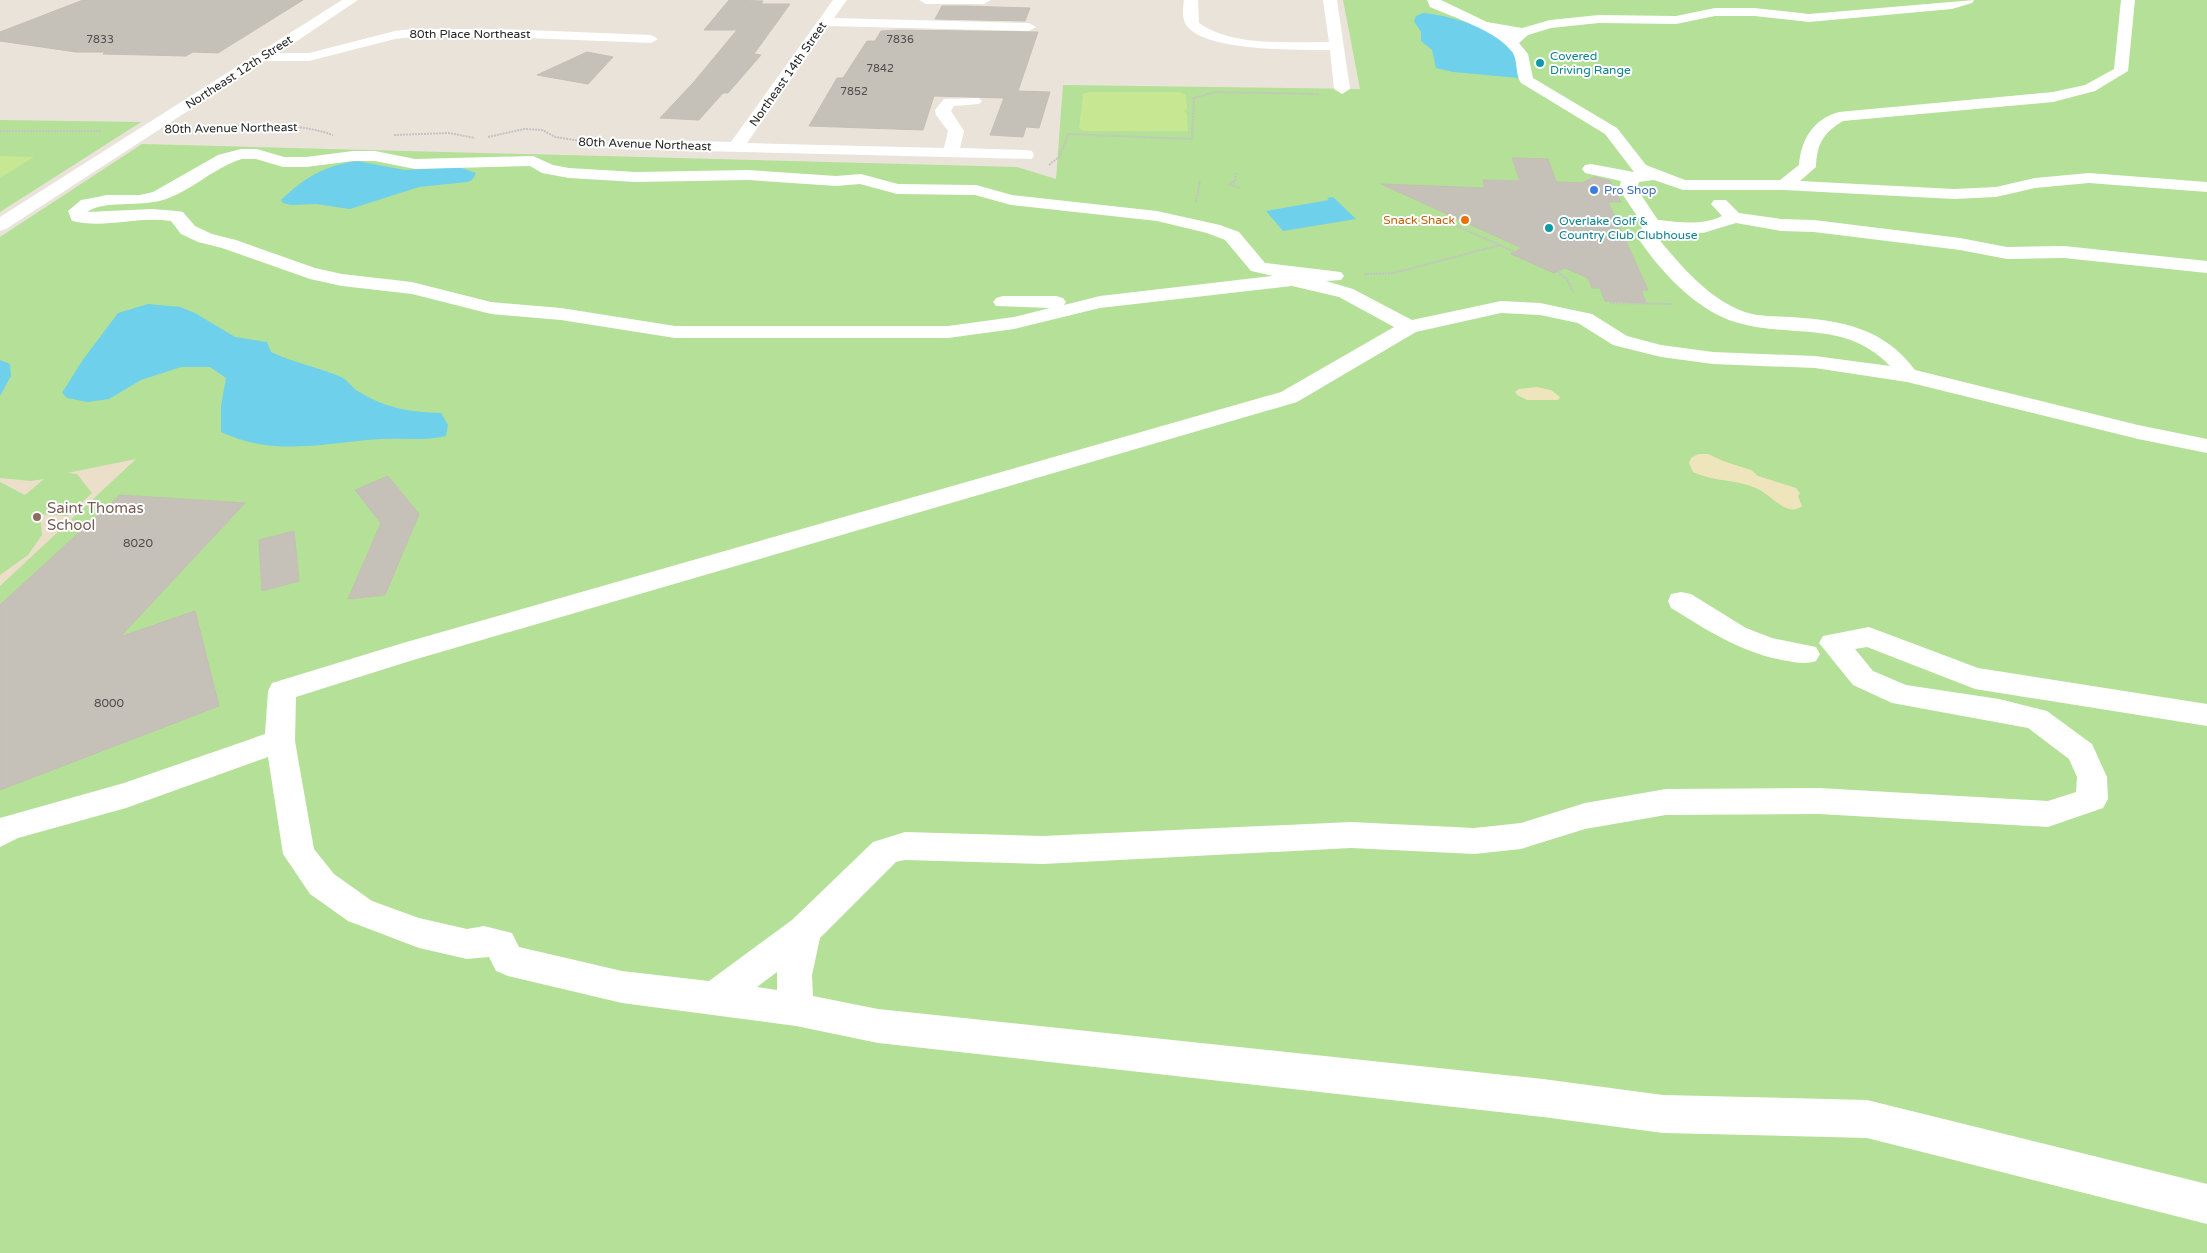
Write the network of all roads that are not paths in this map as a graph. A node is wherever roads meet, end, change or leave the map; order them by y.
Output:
1 (351, 0) edge
2 (840, 0) edge
3 (926, 0) edge
4 (984, 0) edge
5 (1190, 0) edge
6 (1330, 0) edge
7 (1434, 0) edge
8 (1967, 0) edge
9 (2128, 0) edge
10 (825, 22) junction
11 (1029, 28) dead end
12 (1517, 37) junction
13 (651, 39) dead end
14 (1337, 46) junction
15 (262, 57) junction
16 (1342, 89) dead end
17 (974, 101) dead end
18 (616, 144) road end
19 (736, 147) junction
20 (952, 153) junction
21 (1026, 155) road end
22 (1591, 169) dead end
23 (1654, 175) junction
24 (1631, 178) junction
25 (1683, 185) junction
26 (1784, 185) junction
27 (2207, 188) edge
28 (1733, 217) junction
29 (0, 225) edge
30 (1652, 225) junction
31 (2207, 268) edge
32 (1314, 284) junction
33 (1002, 302) dead end
34 (1100, 302) junction
35 (1409, 328) junction
36 (1907, 375) junction
37 (2207, 446) edge
38 (1681, 600) dead end
39 (1819, 649) junction
40 (2207, 715) edge
41 (280, 741) junction
42 (0, 834) edge
43 (804, 932) junction
44 (715, 998) junction
45 (796, 1010) junction
46 (2207, 1204) edge

1 - 15 street, Northeast 12th Street
2 - 10 street, Northeast 14th Street
3 - 4 street
5 - 14 street
6 - 14 street
7 - 12 street
8 - 12 street
9 - 26 street
10 - 11 street
10 - 19 street, Northeast 14th Street
12 - 23 street
13 - 15 street, 80th Place Northeast
14 - 16 street
15 - 29 street, Northeast 12th Street
17 - 20 street
18 - 19 street, 80th Avenue Northeast
19 - 20 street, 80th Avenue Northeast
20 - 21 street, 80th Avenue Northeast
22 - 24 street
23 - 24 street
23 - 25 street
24 - 30 street
25 - 26 street
25 - 28 street
26 - 27 street
28 - 30 street
28 - 31 street
30 - 36 street
32 - 34 street
32 - 34 street
32 - 35 street
33 - 34 street
35 - 36 street
35 - 41 street
36 - 37 street
38 - 39 street
39 - 40 street
39 - 43 street
41 - 42 street
41 - 44 street
43 - 44 street
43 - 45 street
44 - 45 street
45 - 46 street

